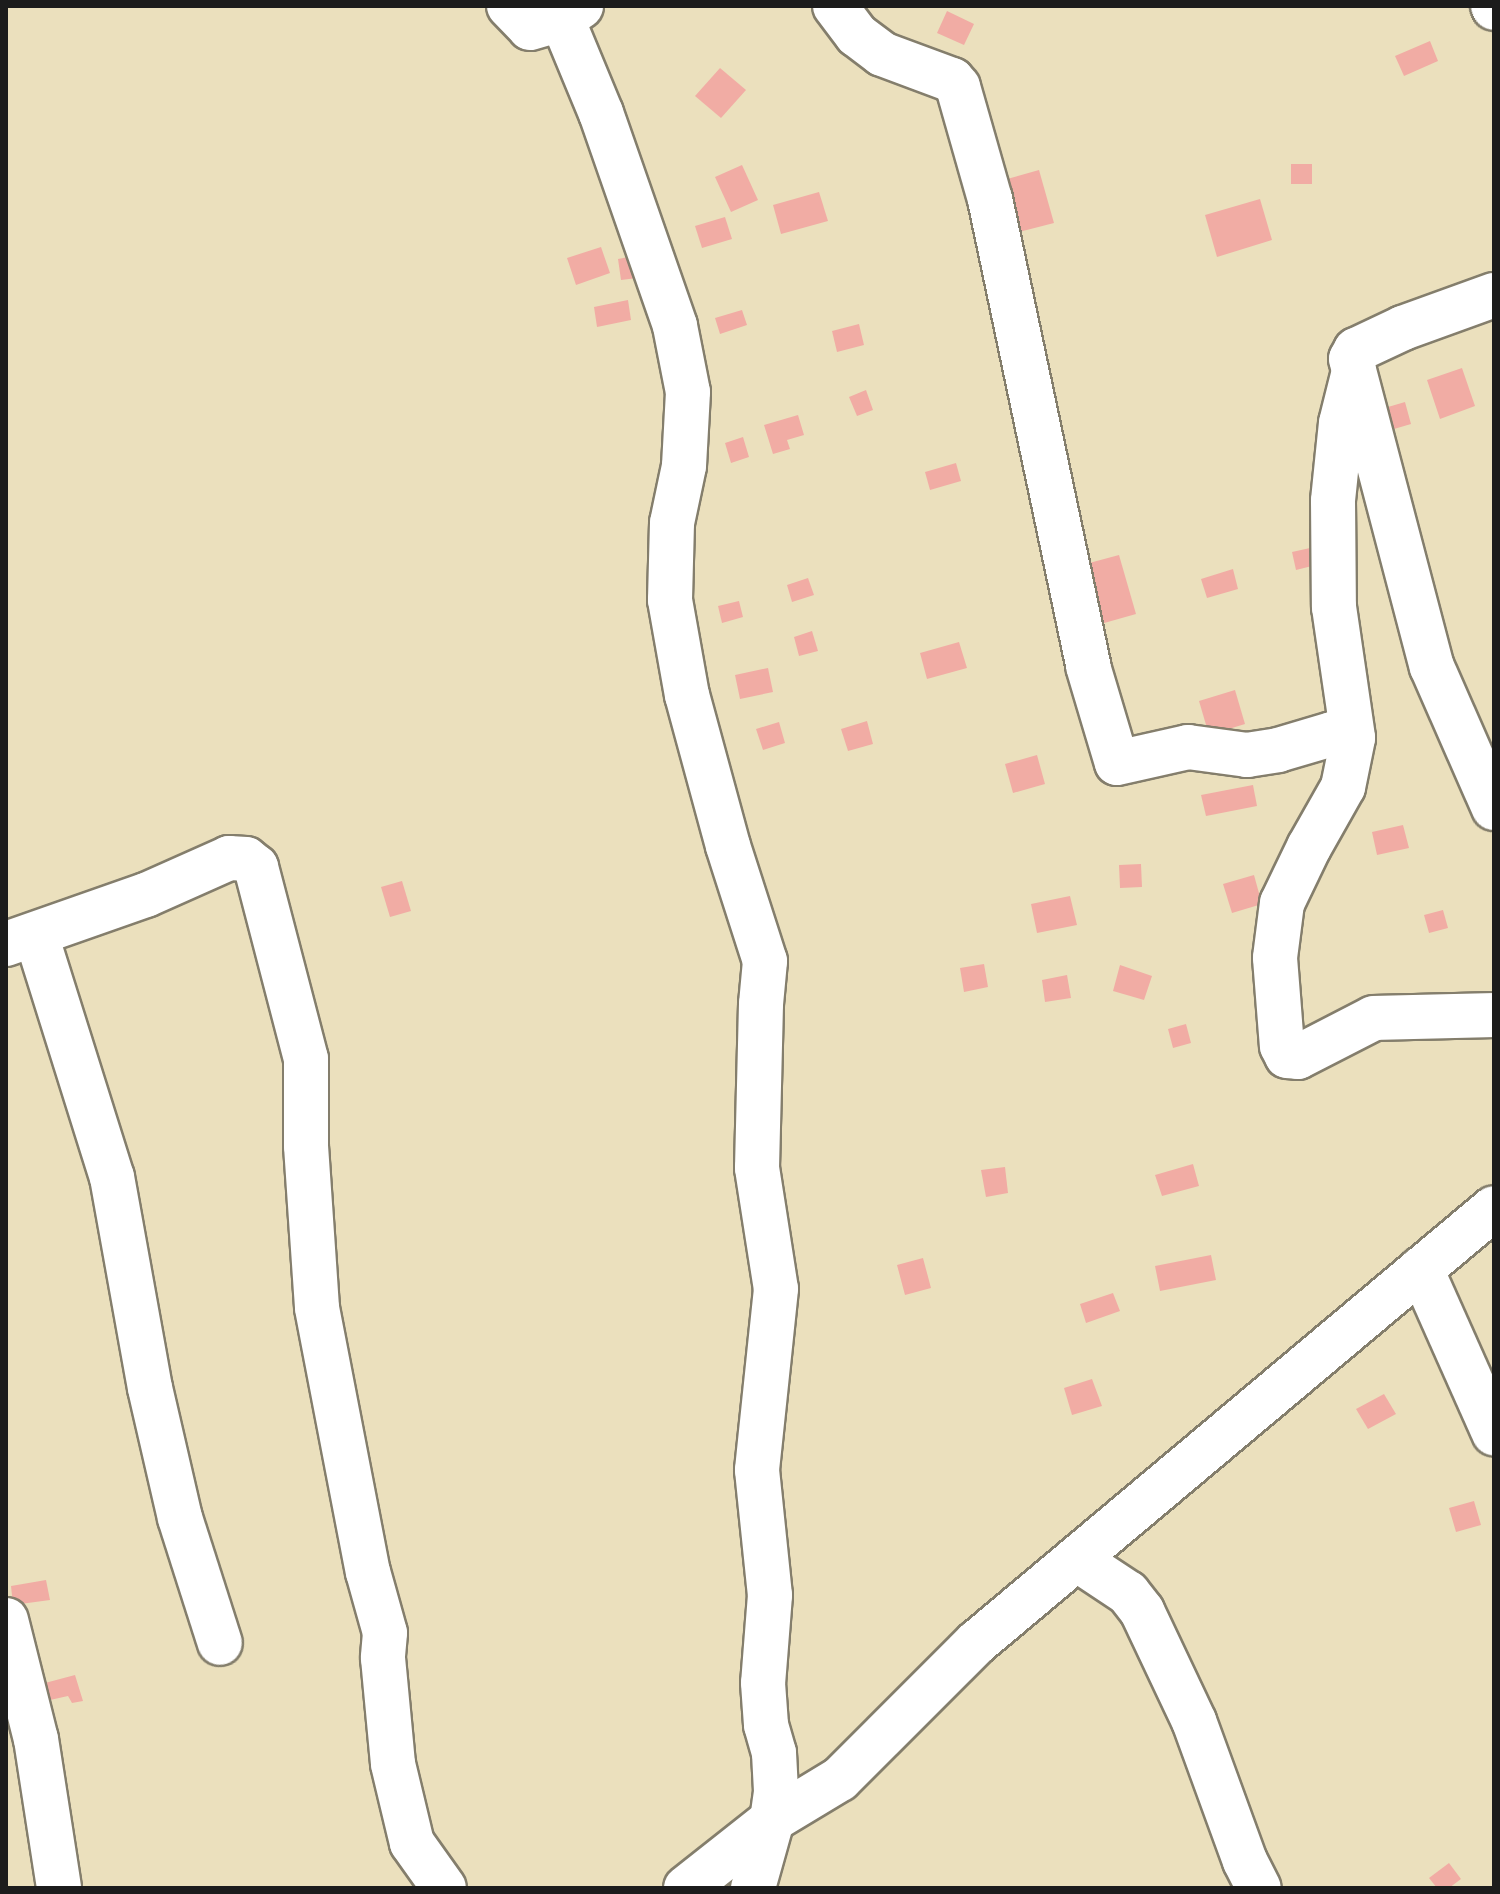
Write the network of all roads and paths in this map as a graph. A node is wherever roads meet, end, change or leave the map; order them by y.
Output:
1 (509, 6) edge
2 (835, 6) edge
3 (572, 13) edge
4 (1494, 295) edge
5 (1354, 371) junction
6 (1353, 738) junction
7 (1494, 808) edge
8 (21, 940) edge
9 (1494, 1015) edge
10 (1494, 1208) edge
11 (1421, 1269) junction
12 (1494, 1433) edge
13 (1078, 1560) junction
14 (6, 1620) edge
15 (220, 1643) dead end
16 (772, 1820) junction
17 (59, 1888) edge
18 (444, 1888) edge
19 (686, 1888) edge
20 (753, 1888) edge
21 (1259, 1888) edge

1 - 3 street
2 - 6 street
3 - 16 street
4 - 5 street
5 - 6 street
5 - 7 street
6 - 9 street
8 - 15 street
8 - 18 street
10 - 11 street
11 - 12 street
11 - 13 street
13 - 16 street
13 - 21 street
14 - 17 street
16 - 19 street
16 - 20 street

